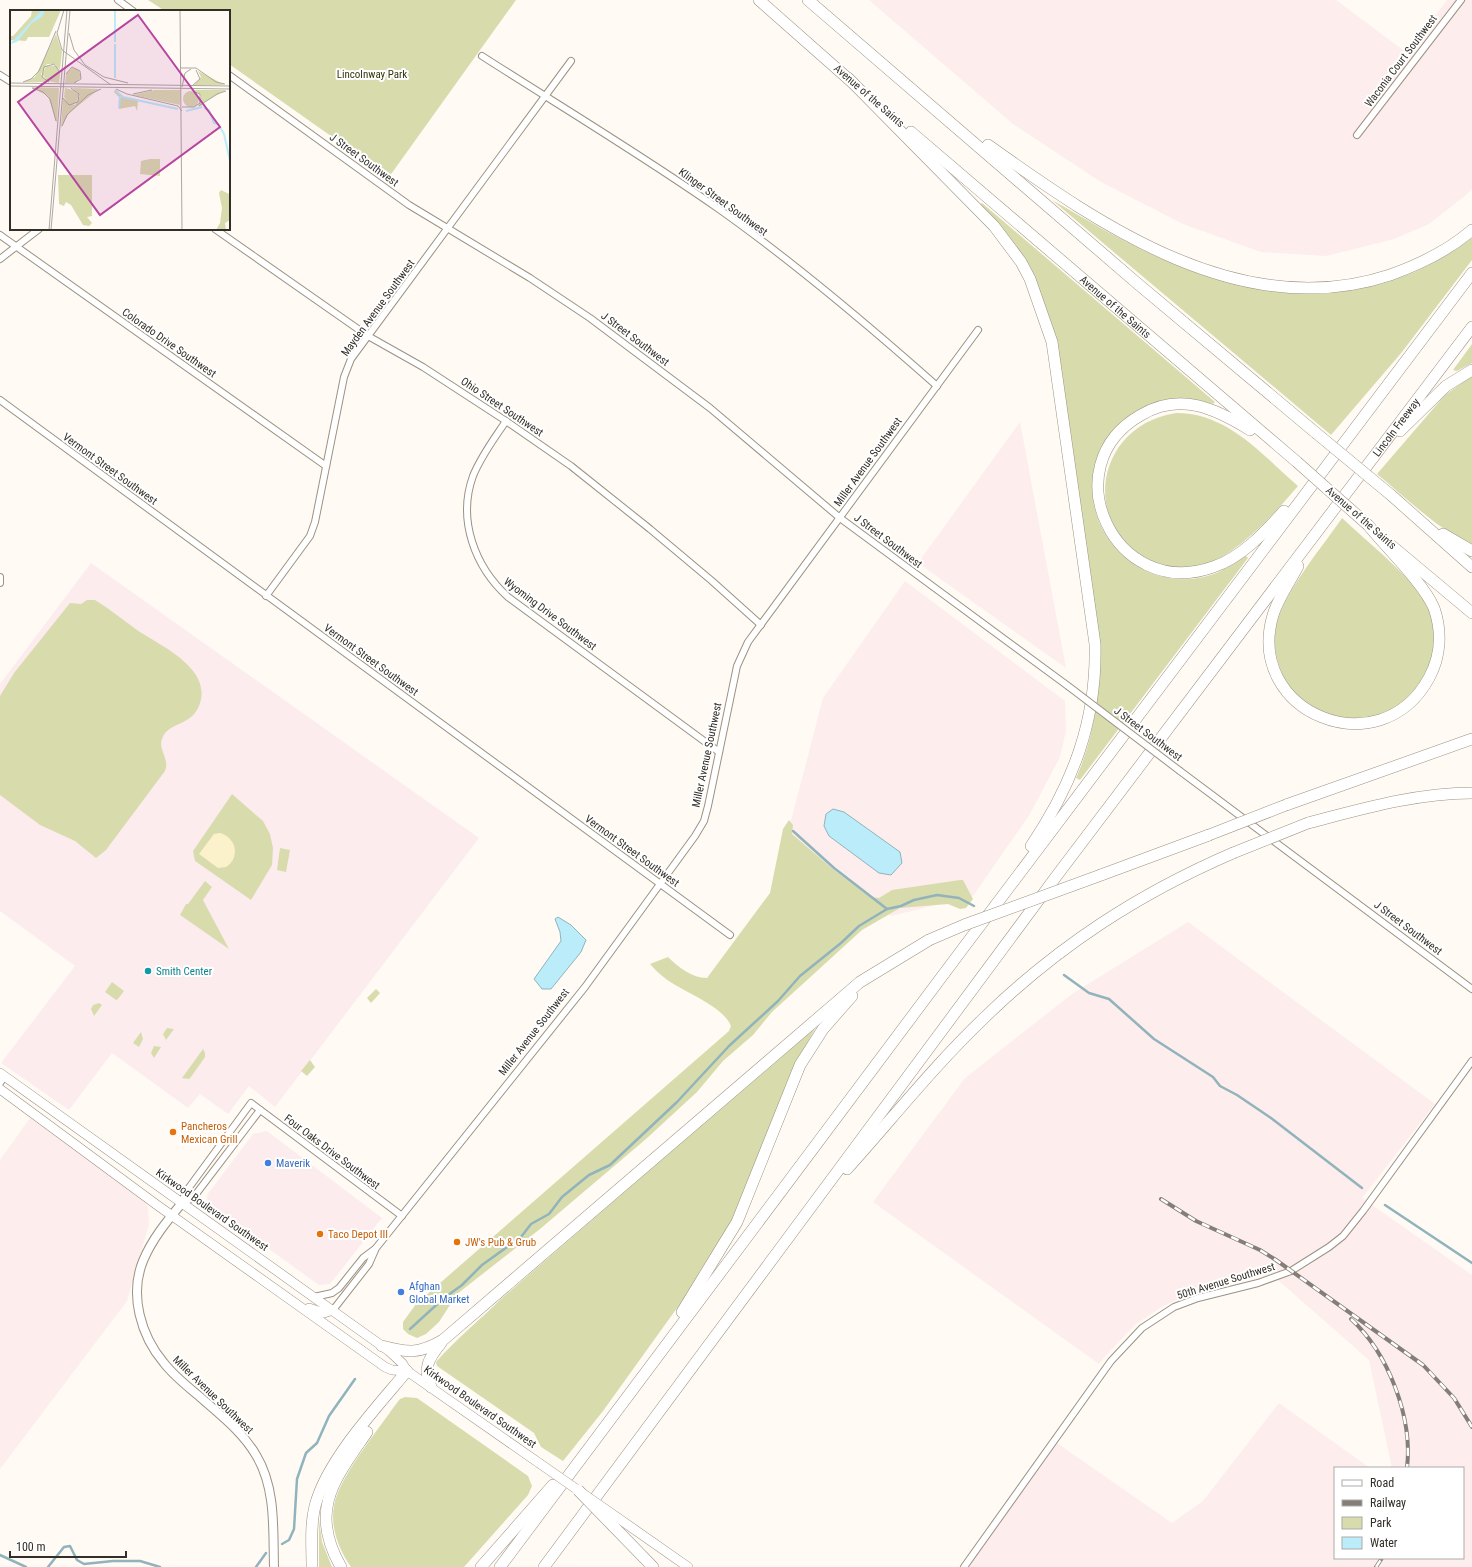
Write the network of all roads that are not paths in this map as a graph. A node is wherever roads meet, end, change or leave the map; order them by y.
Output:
1 (118, 0) edge
2 (759, 0) edge
3 (808, 0) edge
4 (1461, 0) edge
5 (132, 10) edge
6 (482, 56) dead end
7 (571, 61) dead end
8 (0, 75) edge
9 (230, 76) edge
10 (848, 78) junction
11 (10, 81) edge
12 (545, 96) junction
13 (936, 108) junction
14 (1358, 135) dead end
15 (448, 228) junction
16 (39, 230) edge
17 (216, 230) edge
18 (1472, 230) edge
19 (0, 235) edge
20 (16, 247) junction
21 (0, 259) edge
22 (1472, 273) edge
23 (1472, 327) edge
24 (978, 330) dead end
25 (368, 336) junction
26 (1472, 370) edge
27 (937, 386) junction
28 (0, 400) edge
29 (506, 421) junction
30 (1280, 448) junction
31 (1374, 456) junction
32 (326, 466) junction
33 (1325, 466) junction
34 (1391, 495) junction
35 (840, 518) junction
36 (1368, 525) junction
37 (1320, 527) junction
38 (1472, 551) edge
39 (1472, 567) edge
40 (266, 596) junction
41 (1472, 613) edge
42 (761, 625) junction
43 (1472, 739) edge
44 (719, 752) junction
45 (1472, 792) edge
46 (661, 884) junction
47 (730, 935) dead end
48 (958, 954) junction
49 (875, 973) junction
50 (1472, 989) edge
51 (1472, 1061) edge
52 (2, 1077) edge
53 (0, 1089) edge
54 (260, 1110) junction
55 (182, 1203) junction
56 (172, 1215) junction
57 (402, 1216) junction
58 (801, 1220) junction
59 (376, 1248) junction
60 (314, 1297) junction
61 (294, 1302) junction
62 (333, 1310) junction
63 (443, 1340) junction
64 (382, 1346) junction
65 (407, 1371) junction
66 (646, 1371) junction
67 (431, 1388) junction
68 (614, 1415) junction
69 (578, 1490) joint
70 (615, 1522) junction
71 (560, 1545) junction
72 (274, 1567) edge
73 (312, 1567) edge
74 (341, 1567) edge
75 (481, 1567) edge
76 (500, 1567) edge
77 (544, 1567) edge
78 (550, 1567) edge
79 (653, 1567) edge
80 (688, 1567) edge
81 (964, 1567) edge

1 - 5 street
2 - 10 highway, Avenue of the Saints
3 - 13 highway
4 - 14 street, Waconia Court Southwest
6 - 12 street, Klinger Street Southwest
7 - 12 street, Mayden Avenue Southwest
8 - 11 street
9 - 15 street, J Street Southwest
10 - 30 highway, Avenue of the Saints
10 - 48 highway
12 - 15 street, Mayden Avenue Southwest
12 - 27 street, Klinger Street Southwest
13 - 18 highway
13 - 34 highway, bridge
15 - 25 street, Mayden Avenue Southwest
15 - 35 street, J Street Southwest
16 - 20 street
17 - 25 street, Ohio Street Southwest
19 - 20 street, Colorado Drive Southwest
20 - 21 street
20 - 32 street, Colorado Drive Southwest
22 - 33 highway
23 - 31 highway, Lincoln Freeway
24 - 27 street, Miller Avenue Southwest
25 - 29 street, Ohio Street Southwest
25 - 32 street, Mayden Avenue Southwest
26 - 31 highway
27 - 35 street, Miller Avenue Southwest
28 - 40 street, Vermont Street Southwest
29 - 42 street, Ohio Street Southwest
29 - 44 street, Wyoming Drive Southwest
30 - 33 highway
30 - 36 highway, Avenue of the Saints, bridge
31 - 37 highway, Lincoln Freeway
32 - 40 street, Mayden Avenue Southwest
33 - 48 highway
34 - 38 highway
34 - 39 highway
35 - 42 street, Miller Avenue Southwest
35 - 50 street, J Street Southwest, bridge
36 - 37 highway
36 - 41 highway, Avenue of the Saints
37 - 58 highway
40 - 46 street, Vermont Street Southwest
42 - 44 street, Miller Avenue Southwest
43 - 49 highway, bridge
44 - 46 street, Miller Avenue Southwest
45 - 58 highway, bridge
46 - 47 street, Vermont Street Southwest
46 - 57 street, Miller Avenue Southwest
48 - 66 highway
49 - 63 highway
49 - 66 highway
51 - 81 street, 50th Avenue Southwest
52 - 55 main road, Kirkwood Boulevard Southwest
53 - 56 main road, Kirkwood Boulevard Southwest
54 - 55 street
54 - 55 street, Four Oaks Drive Southwest
54 - 57 street, Four Oaks Drive Southwest
55 - 56 street, Miller Avenue Southwest
55 - 60 main road, Kirkwood Boulevard Southwest
56 - 61 main road, Kirkwood Boulevard Southwest
56 - 72 street, Miller Avenue Southwest
57 - 59 street, Miller Avenue Southwest
58 - 71 highway
59 - 60 street, Miller Avenue Southwest
59 - 62 street, Miller Avenue Southwest
60 - 62 main road, Kirkwood Boulevard Southwest
61 - 62 main road
61 - 65 main road, Kirkwood Boulevard Southwest
62 - 64 main road, Kirkwood Boulevard Southwest
63 - 64 highway
63 - 67 highway
64 - 65 main road, Kirkwood Boulevard Southwest
65 - 67 main road, Kirkwood Boulevard Southwest
65 - 73 highway
65 - 74 highway
66 - 68 highway
67 - 69 main road, Kirkwood Boulevard Southwest, bridge
68 - 75 highway
68 - 76 highway
69 - 70 highway, bridge
70 - 79 highway
70 - 80 main road
71 - 77 highway
71 - 78 highway

